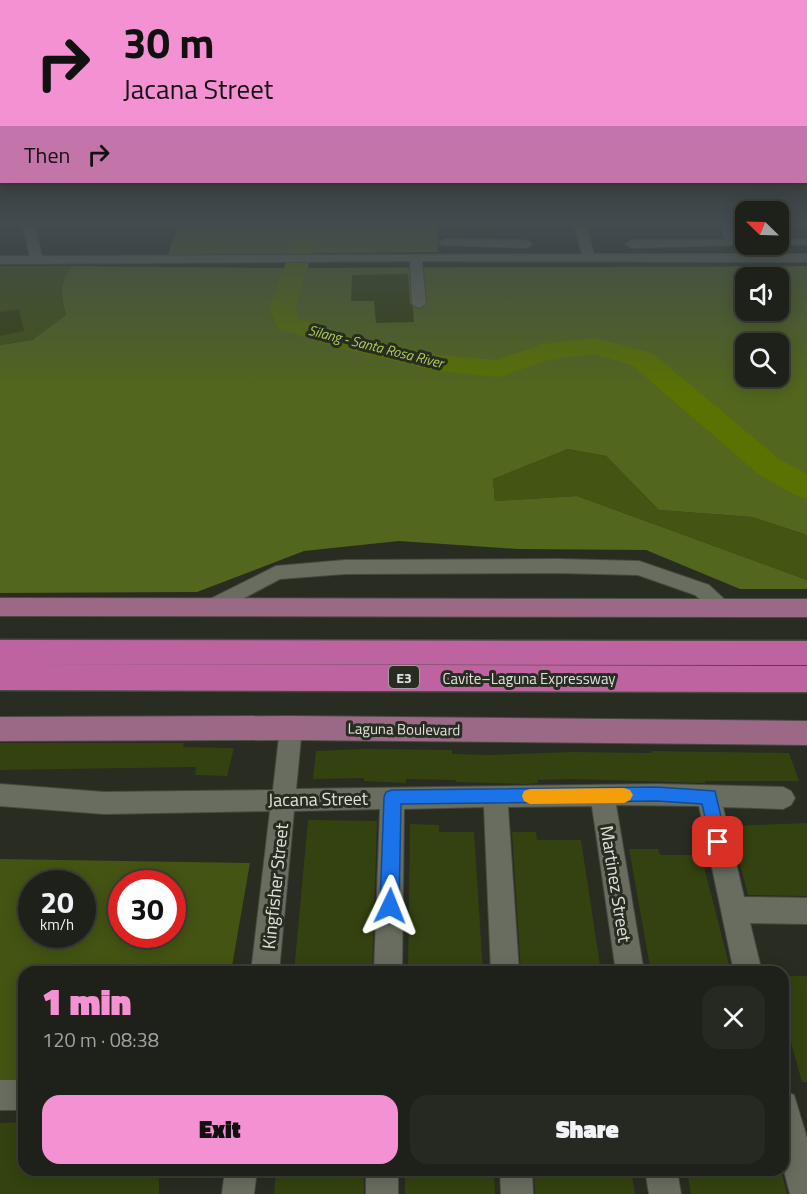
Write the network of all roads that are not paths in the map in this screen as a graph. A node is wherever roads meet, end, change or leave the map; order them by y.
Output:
1 (417, 280) edge
2 (419, 304) dead end
3 (0, 606) edge
4 (211, 607) junction
5 (807, 608) edge
6 (725, 609) junction
7 (0, 652) edge
8 (807, 653) edge
9 (0, 677) edge
10 (807, 679) edge
11 (291, 728) junction
12 (0, 729) edge
13 (807, 733) edge
14 (0, 795) edge
15 (495, 796) junction
16 (603, 796) junction
17 (392, 797) junction
18 (709, 797) junction
19 (783, 798) dead end
20 (285, 799) junction
21 (733, 910) junction
22 (807, 911) edge
23 (266, 966) edge
24 (388, 966) edge
25 (505, 966) edge
26 (629, 966) edge
27 (747, 966) edge
28 (0, 1095) edge
29 (18, 1095) edge
30 (789, 1129) edge
31 (240, 1176) edge
32 (382, 1176) edge
33 (516, 1176) edge
34 (662, 1176) edge
35 (238, 1194) edge
36 (382, 1194) edge
37 (517, 1194) edge
38 (665, 1194) edge
39 (806, 1194) edge

1 - 2 street
3 - 4 main road
4 - 6 main road
4 - 6 street
5 - 6 main road
7 - 8 highway, Cavite–Laguna Expressway / E3
9 - 10 highway, Cavite–Laguna Expressway / E3
11 - 12 main road, Laguna Boulevard
11 - 13 main road, Laguna Boulevard
11 - 20 street, Kingfisher Street
14 - 20 street, Jacana Street
15 - 16 street, Jacana Street
15 - 17 street, Jacana Street
15 - 25 street
16 - 18 street, Jacana Street
16 - 26 street, Martinez Street
17 - 20 street, Jacana Street
17 - 24 street
18 - 19 street, Jacana Street
18 - 21 street
20 - 23 street, Kingfisher Street
21 - 22 street
21 - 27 street
28 - 29 street
30 - 39 street
31 - 35 street
32 - 36 street
33 - 37 street
34 - 38 street

